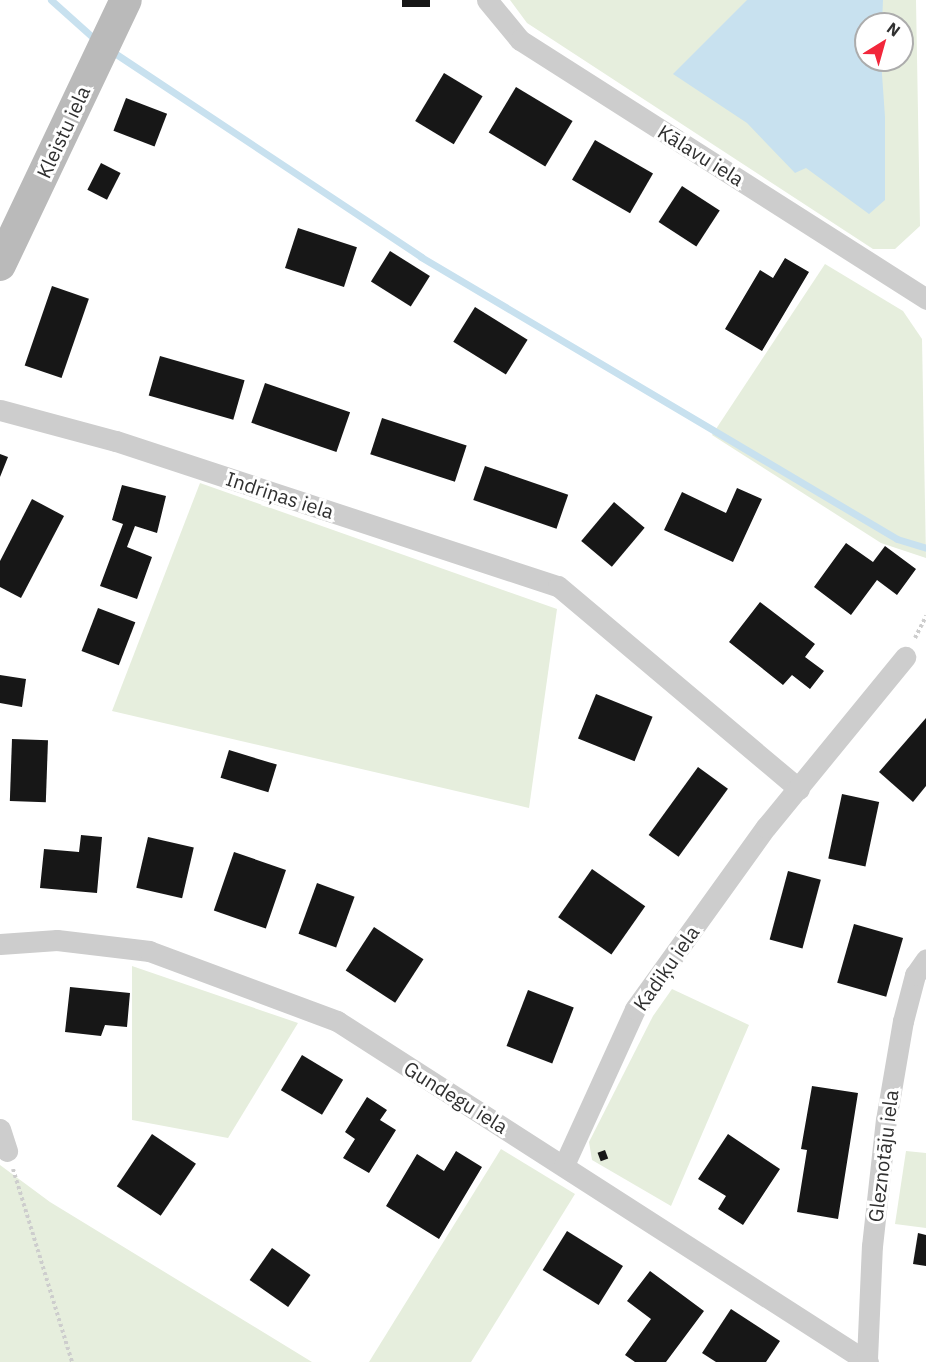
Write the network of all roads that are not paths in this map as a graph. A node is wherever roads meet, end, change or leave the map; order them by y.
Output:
1 (126, 0) edge
2 (487, 0) edge
3 (0, 265) edge
4 (926, 298) edge
5 (0, 410) edge
6 (905, 657) dead end
7 (799, 789) junction
8 (0, 944) edge
9 (926, 959) edge
10 (0, 1129) edge
11 (7, 1151) road end
12 (564, 1165) junction
13 (868, 1360) edge

1 - 3 street, Kleistu iela
2 - 4 street, Kālavu iela
5 - 7 street, Indriņas iela
6 - 7 street, Kadiķu iela
7 - 12 street, Kadiķu iela
8 - 12 street, Gundegu iela
9 - 13 street, Gleznotāju iela
10 - 11 street
12 - 13 street, Gundegu iela

